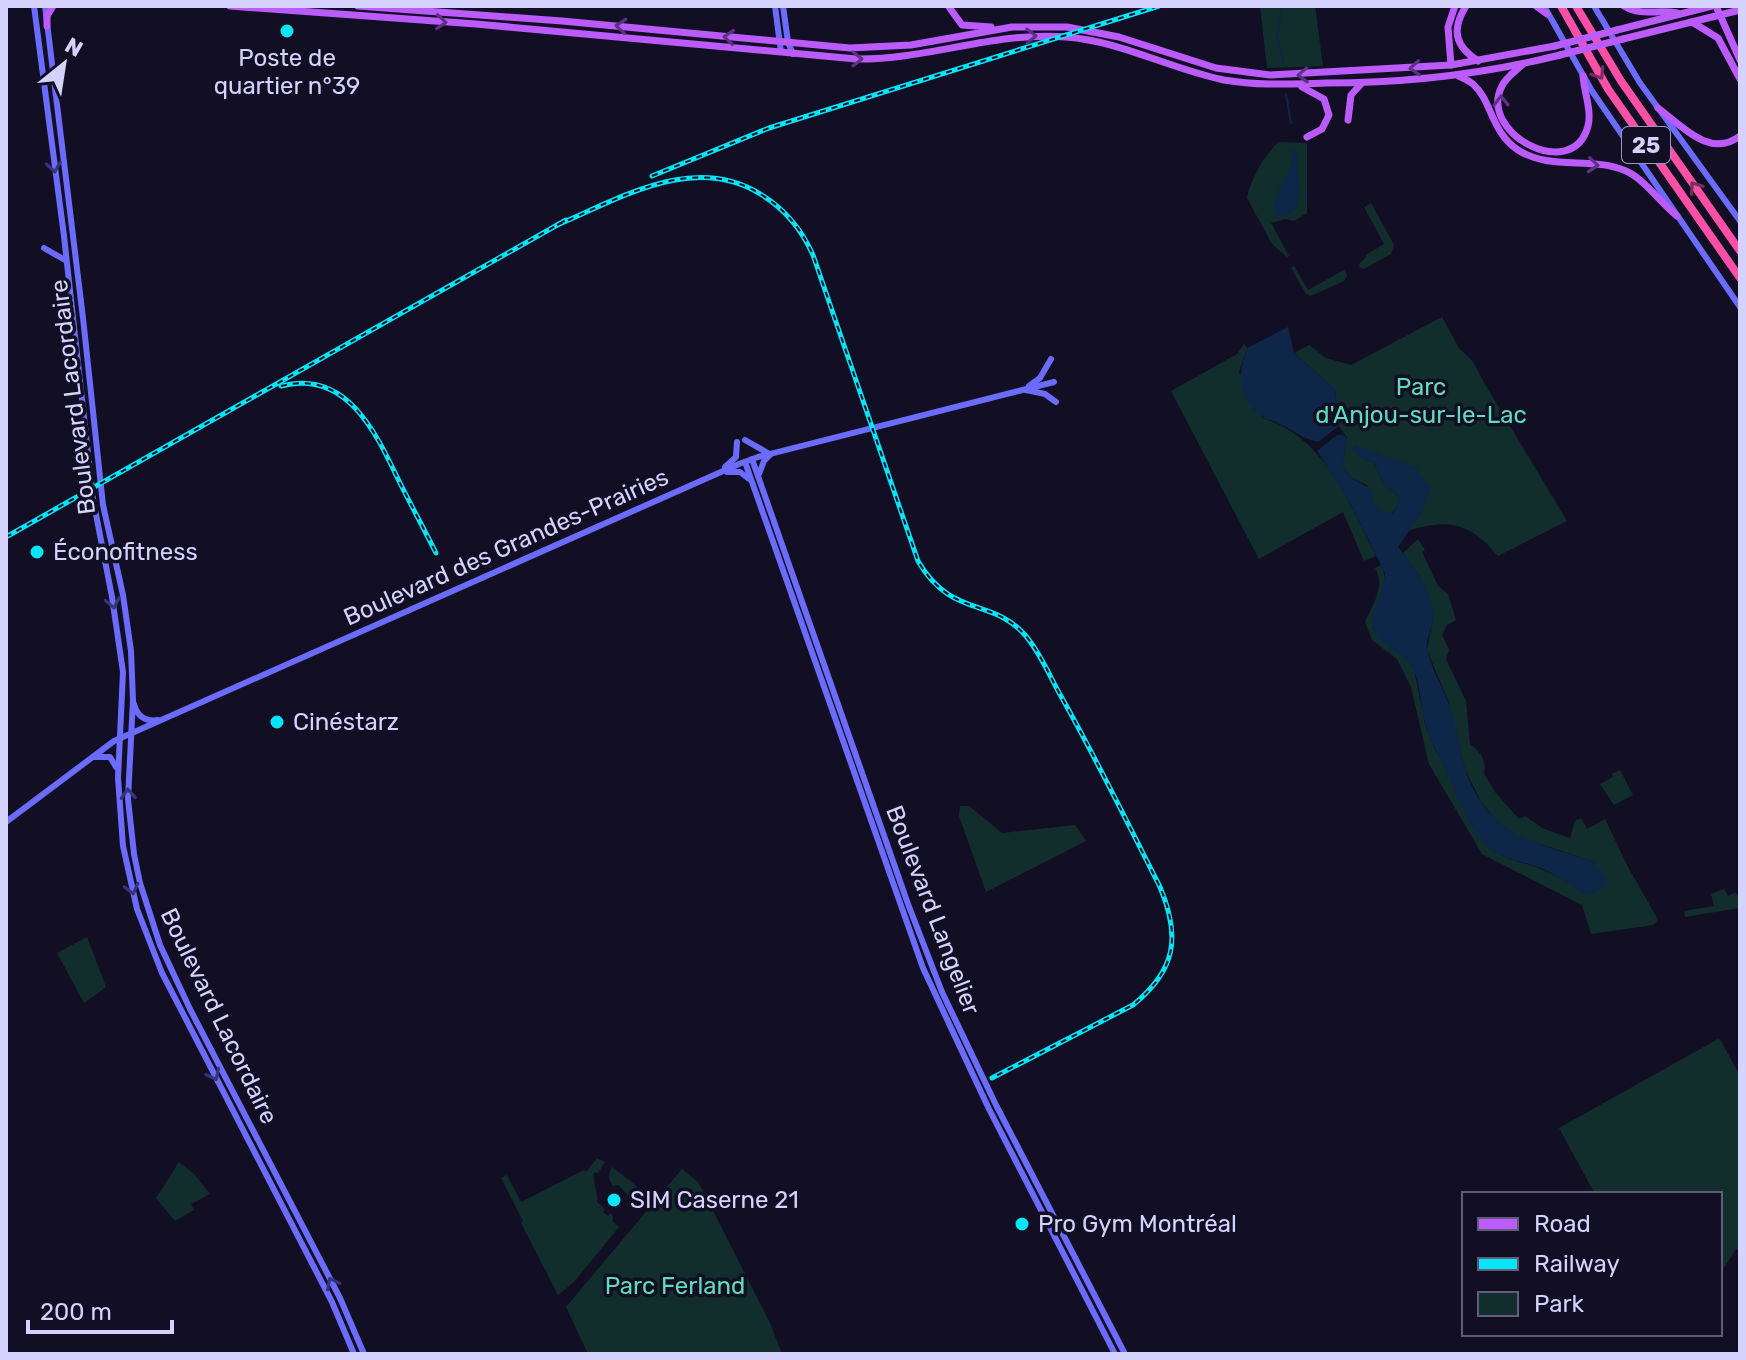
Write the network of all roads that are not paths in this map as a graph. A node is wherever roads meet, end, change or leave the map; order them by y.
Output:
1 (34, 6) edge
2 (45, 6) edge
3 (53, 6) edge
4 (230, 6) edge
5 (358, 6) edge
6 (775, 6) edge
7 (783, 6) edge
8 (1455, 6) edge
9 (1466, 6) edge
10 (1536, 6) edge
11 (1561, 6) edge
12 (1576, 6) edge
13 (1594, 6) edge
14 (1624, 6) edge
15 (1714, 6) edge
16 (949, 7) edge
17 (1546, 10) edge
18 (1740, 10) edge
19 (1683, 14) junction
20 (1720, 15) junction
21 (1692, 22) junction
22 (47, 26) junction
23 (997, 29) junction
24 (784, 42) junction
25 (781, 52) junction
26 (793, 54) junction
27 (1740, 60) edge
28 (1478, 61) junction
29 (1524, 64) junction
30 (1451, 65) junction
31 (1457, 75) junction
32 (1583, 76) junction
33 (1740, 79) edge
34 (1362, 82) junction
35 (1296, 86) junction
36 (1658, 108) junction
37 (1348, 120) dead end
38 (1740, 136) edge
39 (1307, 137) dead end
40 (1677, 216) junction
41 (1740, 221) edge
42 (44, 248) dead end
43 (1740, 251) edge
44 (65, 260) junction
45 (1740, 278) edge
46 (1740, 307) edge
47 (1051, 359) dead end
48 (1054, 382) dead end
49 (1023, 390) junction
50 (1056, 402) dead end
51 (771, 454) junction
52 (748, 460) junction
53 (716, 474) junction
54 (759, 478) junction
55 (755, 490) junction
56 (133, 700) junction
57 (165, 719) junction
58 (130, 734) junction
59 (121, 738) junction
60 (91, 757) junction
61 (118, 778) junction
62 (6, 822) edge
63 (1062, 1242) junction
64 (354, 1354) edge
65 (364, 1354) edge
66 (1115, 1354) edge
67 (1125, 1354) edge

1 -> 44 main road, Boulevard Lacordaire
2 - 22 main road, Boulevard Lacordaire
3 - 22 main road
4 -> 25 main road
24 -> 5 main road
6 - 24 main road
7 - 24 main road
8 - 30 main road
9 - 28 main road
10 - 17 main road
11 -> 45 highway, 25
43 -> 12 highway, 25
13 - 36 main road
14 - 19 main road
15 - 19 main road
15 - 20 main road
16 - 23 main road
17 - 32 main road
18 - 20 main road
19 - 28 main road, bridge
20 - 21 main road
20 - 27 main road
21 - 29 main road, bridge
21 - 33 main road
22 - 56 main road, Boulevard Lacordaire
23 - 24 main road
30 -> 23 main road
24 - 25 main road
24 - 26 main road
25 - 26 main road
26 -> 35 main road
28 - 30 main road
29 - 31 main road
32 -> 29 main road
31 - 34 main road
31 -> 40 main road
32 - 40 main road
34 - 35 main road
34 - 37 main road
35 - 39 main road
36 - 38 main road
36 - 41 main road
40 - 46 main road
42 - 44 main road
44 -> 59 main road, Boulevard Lacordaire
47 - 49 main road
48 - 49 main road, Boulevard des Grandes-Prairies
49 - 50 main road
49 - 51 main road, Boulevard des Grandes-Prairies
51 - 52 main road, Boulevard des Grandes-Prairies
51 - 53 main road
51 - 54 main road
52 - 53 main road, Boulevard des Grandes-Prairies
52 - 54 main road, Boulevard Langelier
52 - 55 main road, Boulevard Langelier
53 - 55 main road
53 - 57 main road, Boulevard des Grandes-Prairies
54 - 63 main road, Boulevard Langelier
55 - 63 main road, Boulevard Langelier
56 - 57 main road
56 - 58 main road, Boulevard Lacordaire
57 - 58 main road, Boulevard des Grandes-Prairies
58 - 59 main road, Boulevard des Grandes-Prairies
65 -> 58 main road, Boulevard Lacordaire
59 - 60 main road, Boulevard des Grandes-Prairies
59 - 61 main road, Boulevard Lacordaire
60 - 61 main road
60 - 62 main road, Boulevard des Grandes-Prairies
61 -> 64 main road, Boulevard Lacordaire
63 - 66 main road, Boulevard Langelier
63 - 67 main road, Boulevard Langelier

